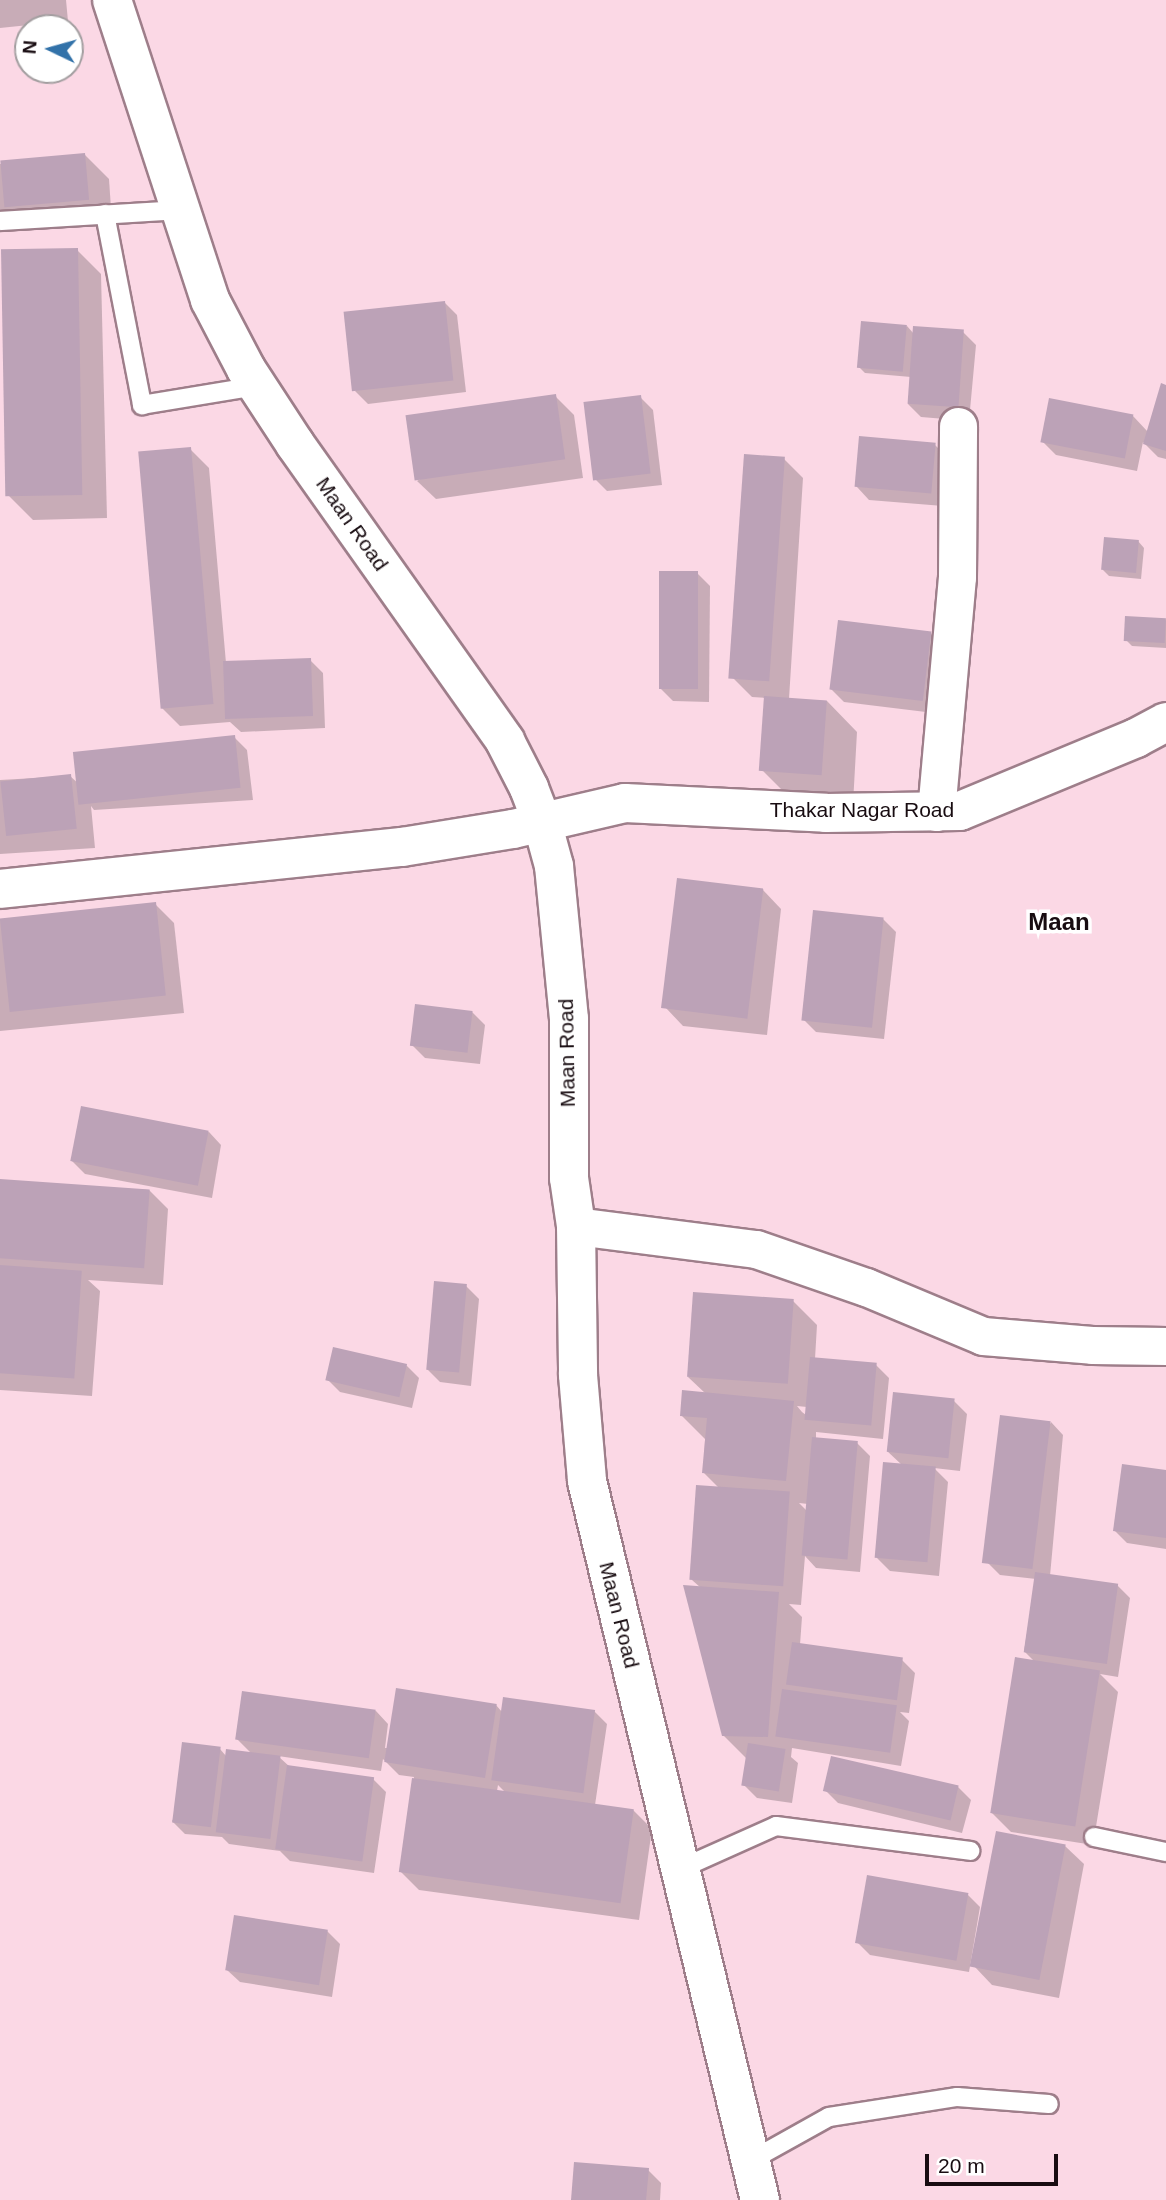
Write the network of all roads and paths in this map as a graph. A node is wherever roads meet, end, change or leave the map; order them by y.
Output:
1 (112, 0) edge
2 (180, 210) junction
3 (105, 214) junction
4 (0, 220) edge
5 (258, 386) junction
6 (958, 426) dead end
7 (1166, 722) edge
8 (936, 812) junction
9 (542, 822) junction
10 (0, 889) edge
11 (576, 1226) junction
12 (1166, 1346) edge
13 (1094, 1837) dead end
14 (970, 1851) dead end
15 (1166, 1852) edge
16 (680, 1869) junction
17 (1049, 2104) dead end
18 (750, 2161) junction
19 (760, 2200) edge

1 - 2 main road, Maan Road
2 - 3 lane
2 - 5 main road, Maan Road
3 - 4 lane
3 - 5 lane
5 - 9 main road, Maan Road
6 - 8 street
7 - 8 main road, Thakar Nagar Road
8 - 9 main road, Thakar Nagar Road
9 - 10 main road, Thakar Nagar Road
9 - 11 main road, Maan Road
11 - 12 street
11 - 16 main road, Maan Road
13 - 15 lane
14 - 16 lane
16 - 18 main road, Maan Road
17 - 18 lane
18 - 19 main road, Maan Road

